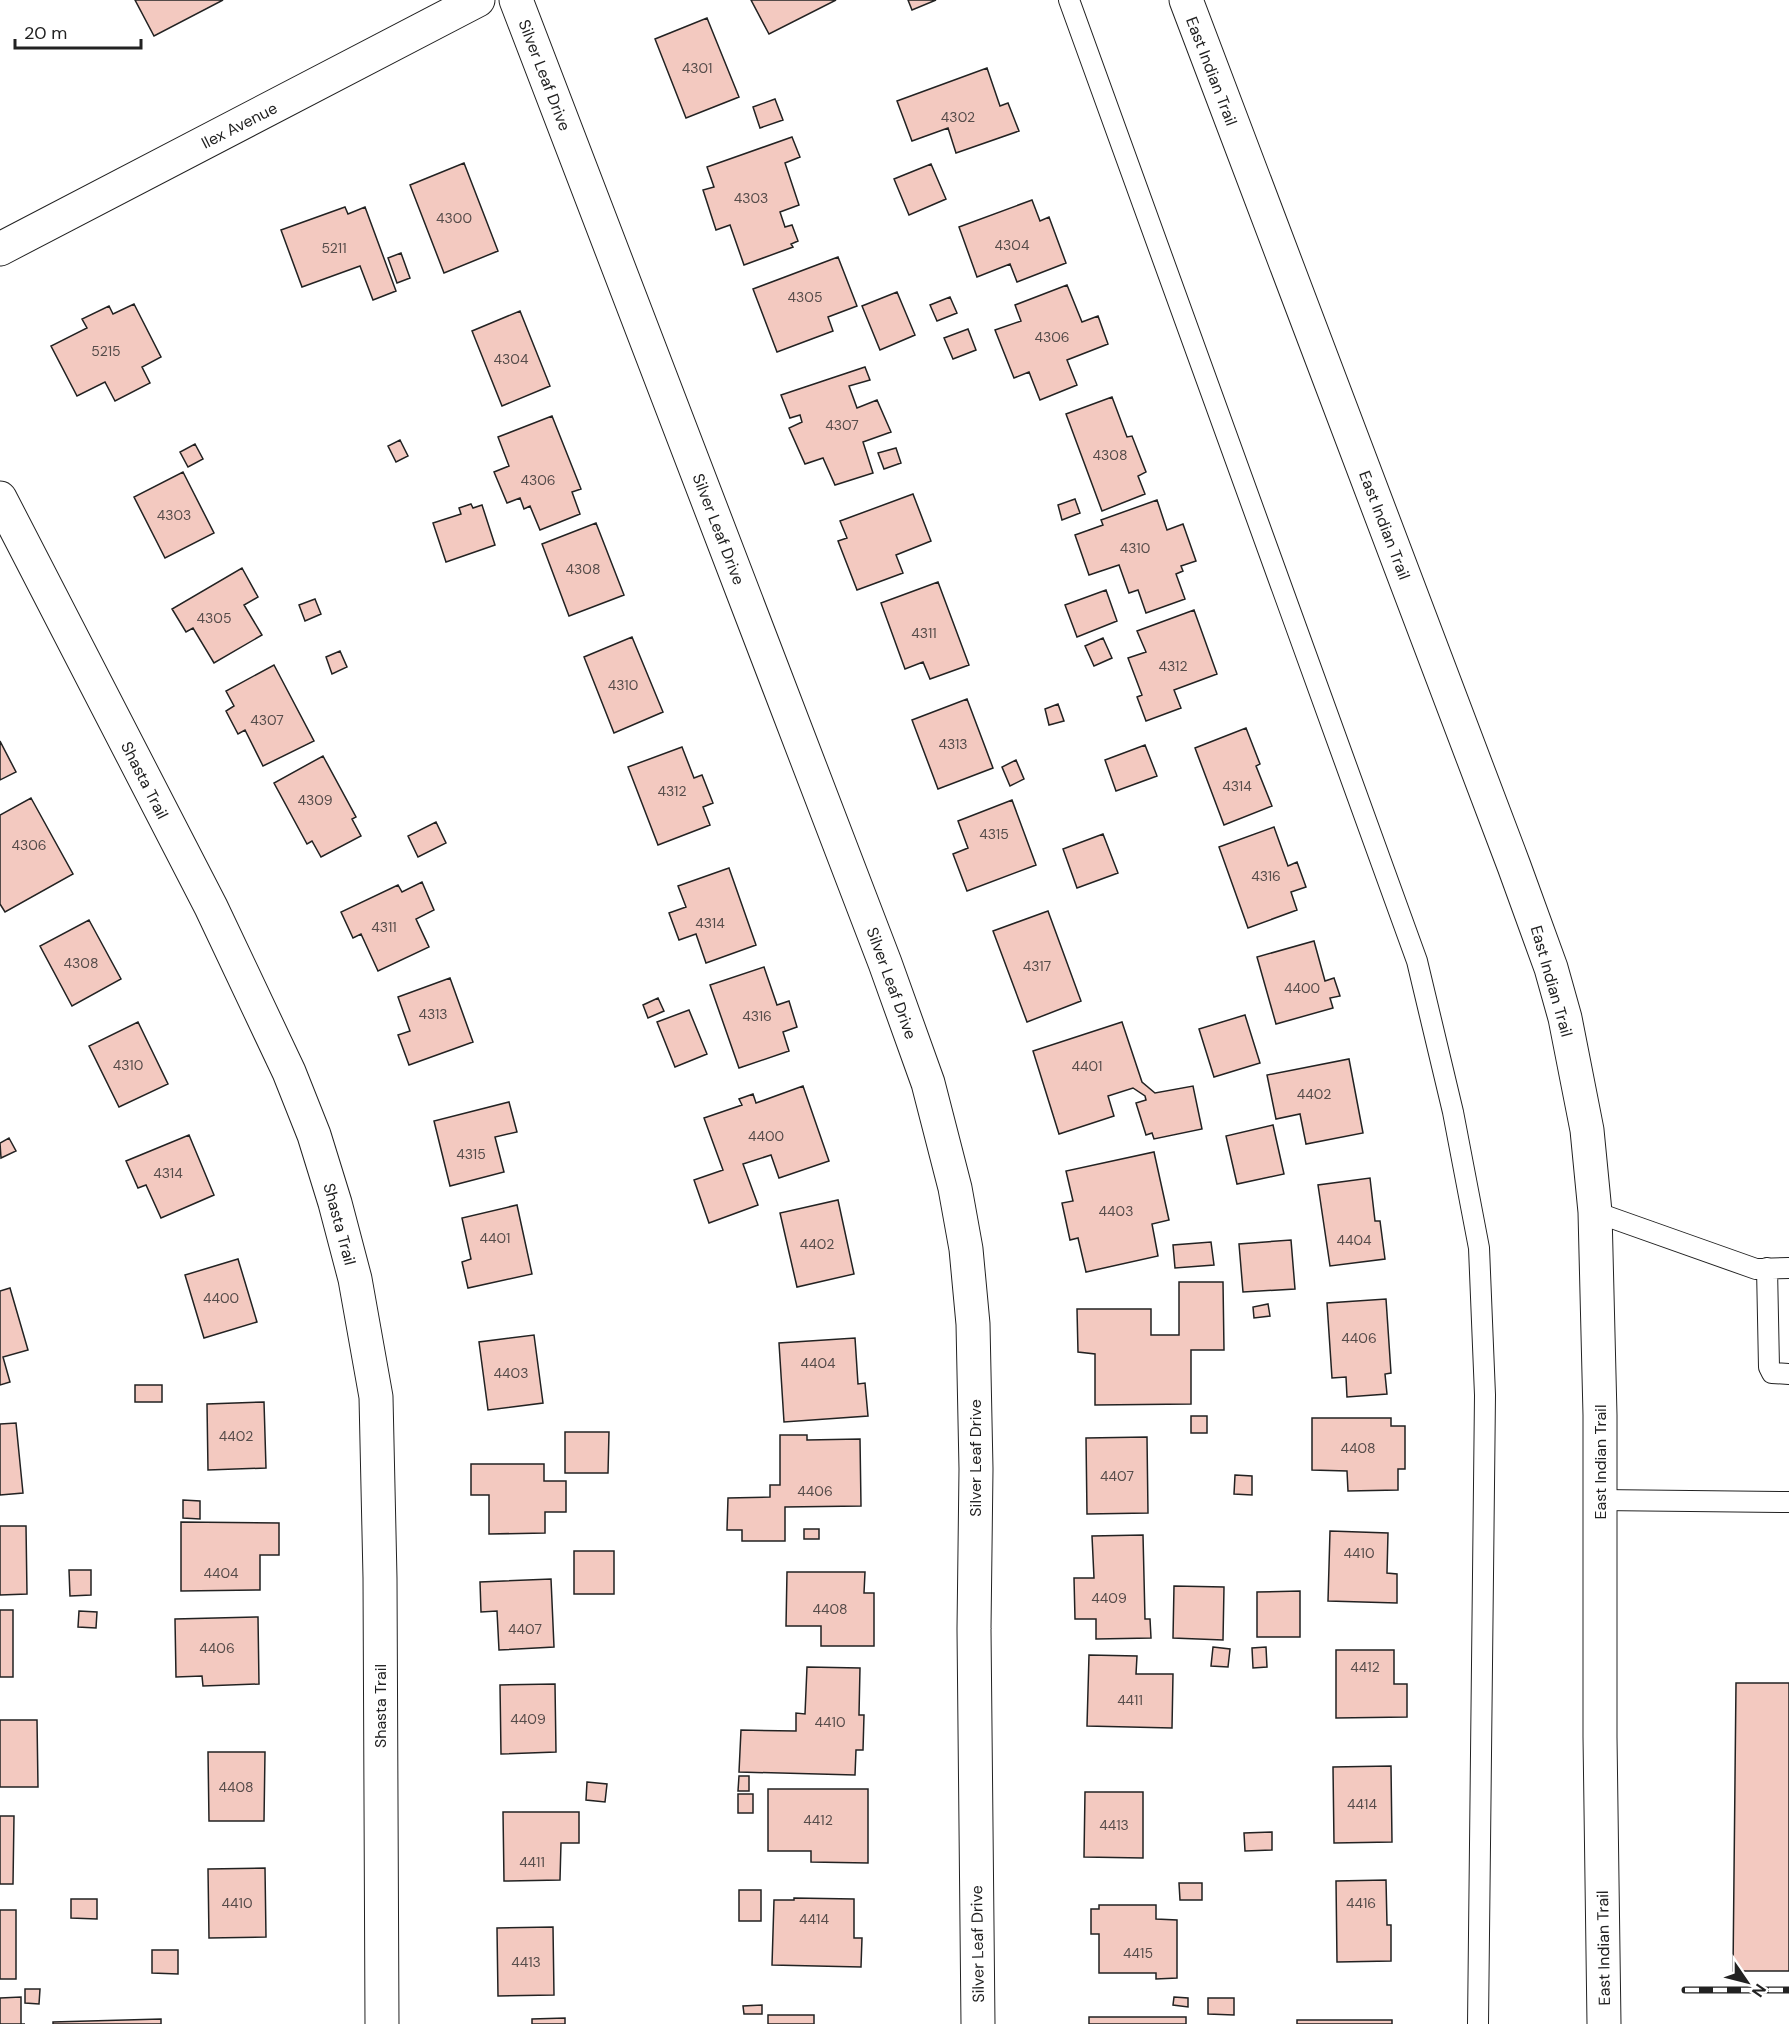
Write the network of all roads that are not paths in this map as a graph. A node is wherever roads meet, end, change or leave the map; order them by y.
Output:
1 (478, 0) edge
2 (516, 0) edge
3 (1069, 0) edge
4 (1186, 0) edge
5 (0, 249) edge
6 (0, 498) edge
7 (1595, 1212) junction
8 (1767, 1268) junction
9 (1789, 1268) edge
10 (1789, 1374) edge
11 (1600, 1500) junction
12 (1789, 1502) edge
13 (382, 2024) edge
14 (978, 2024) edge
15 (1478, 2024) edge
16 (1604, 2024) edge

1 - 5 street, Ilex Avenue
2 - 14 street, Silver Leaf Drive
3 - 15 lane
4 - 7 street, East Indian Trail
6 - 13 street, Shasta Trail
7 - 8 lane
7 - 11 street, East Indian Trail
8 - 9 lane
8 - 10 lane
11 - 12 lane
11 - 16 street, East Indian Trail

